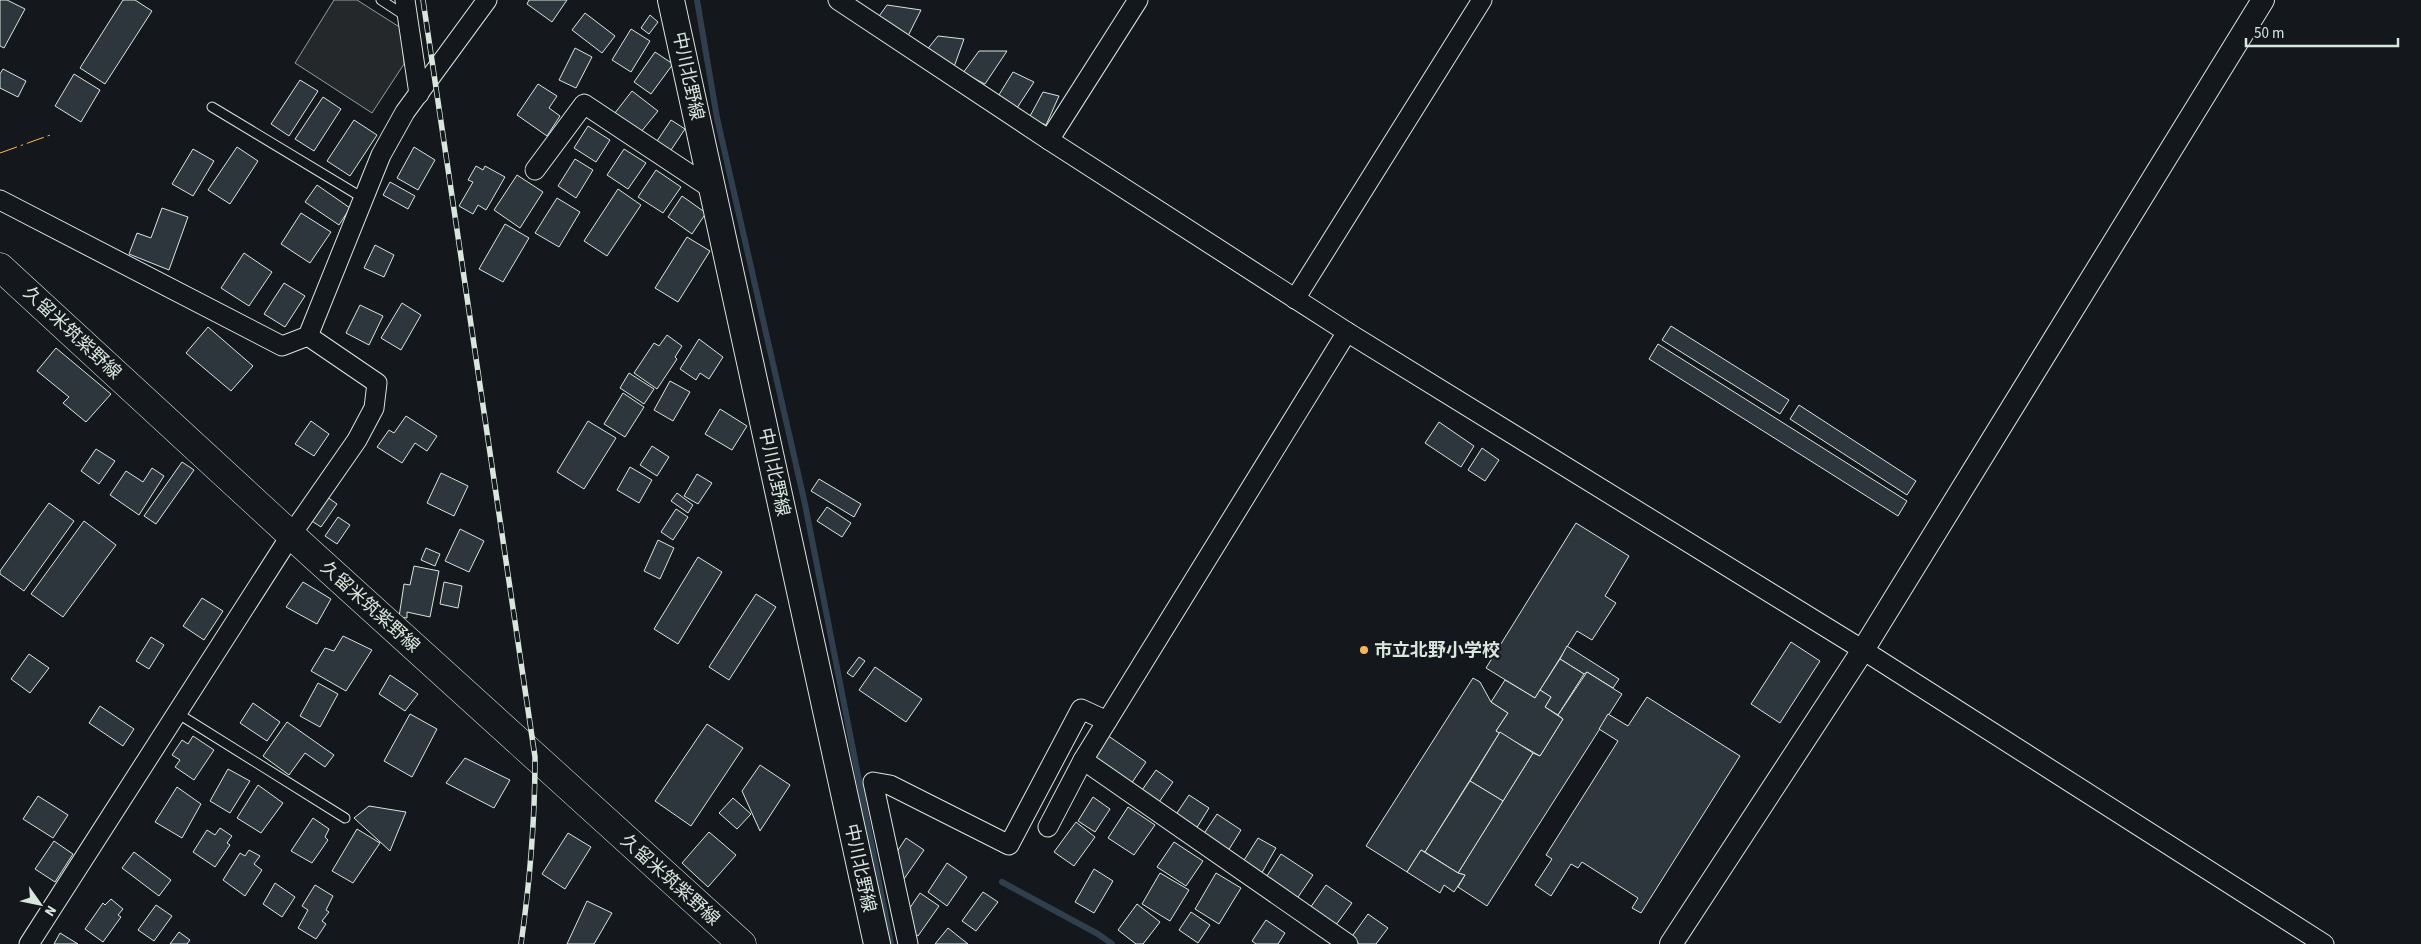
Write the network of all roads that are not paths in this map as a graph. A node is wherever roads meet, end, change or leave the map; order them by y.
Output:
1 (381, 0) edge
2 (487, 0) edge
3 (671, 0) edge
4 (838, 0) edge
5 (1138, 0) edge
6 (1482, 0) edge
7 (2264, 0) edge
8 (406, 9) edge
9 (418, 94) junction
10 (212, 107) dead end
11 (1049, 140) junction
12 (535, 170) dead end
13 (712, 189) junction
14 (363, 198) junction
15 (0, 200) edge
16 (0, 267) edge
17 (1295, 299) junction
18 (1347, 332) junction
19 (308, 336) junction
20 (291, 535) junction
21 (1863, 650) junction
22 (177, 713) junction
23 (1107, 721) junction
24 (1083, 760) junction
25 (346, 818) dead end
26 (1048, 827) dead end
27 (29, 944) edge
28 (742, 944) edge
29 (877, 944) edge
30 (908, 944) edge
31 (1348, 944) edge
32 (1670, 944) edge
33 (2324, 944) edge

1 - 8 lane
2 - 9 street
3 - 13 main road, 中川北野線
4 - 11 street
5 - 11 street
6 - 17 street
7 - 21 street
8 - 9 street
9 - 14 street
10 - 14 lane
11 - 17 street
12 - 13 street
13 - 29 main road, 中川北野線
14 - 19 street
15 - 19 street
16 - 20 main road, 久留米筑紫野線
17 - 18 street
18 - 21 street
18 - 23 street
19 - 20 street
20 - 22 street
20 - 28 main road, 久留米筑紫野線
21 - 32 street
21 - 33 street
22 - 25 lane
22 - 27 street
23 - 24 street
23 - 30 street
24 - 26 street
24 - 31 street

